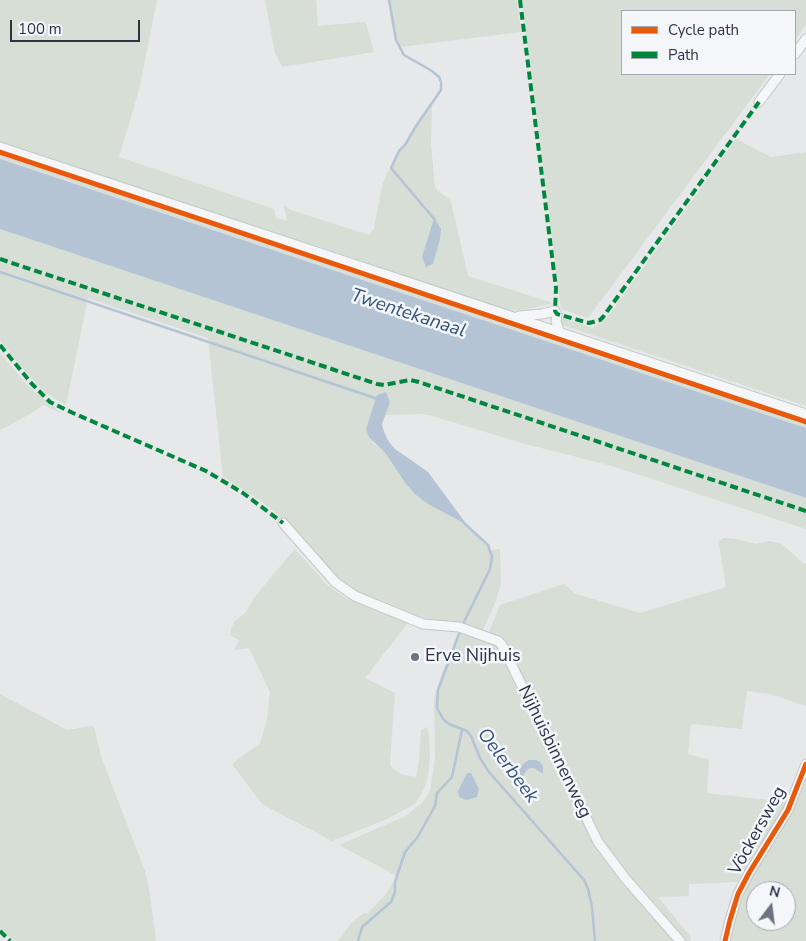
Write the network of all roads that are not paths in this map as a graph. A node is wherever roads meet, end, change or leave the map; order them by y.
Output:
1 (806, 39) edge
2 (796, 53) edge
3 (779, 75) edge
4 (759, 102) dead end
5 (0, 147) edge
6 (516, 317) junction
7 (560, 331) junction
8 (806, 414) edge
9 (283, 523) dead end
10 (806, 764) edge
11 (680, 941) edge
12 (725, 941) edge

1 - 2 street
3 - 4 street
5 - 6 street
6 - 7 street
6 - 7 street
7 - 8 street
9 - 11 street, Nijhuisbinnenweg
10 - 12 street, Vöckersweg

